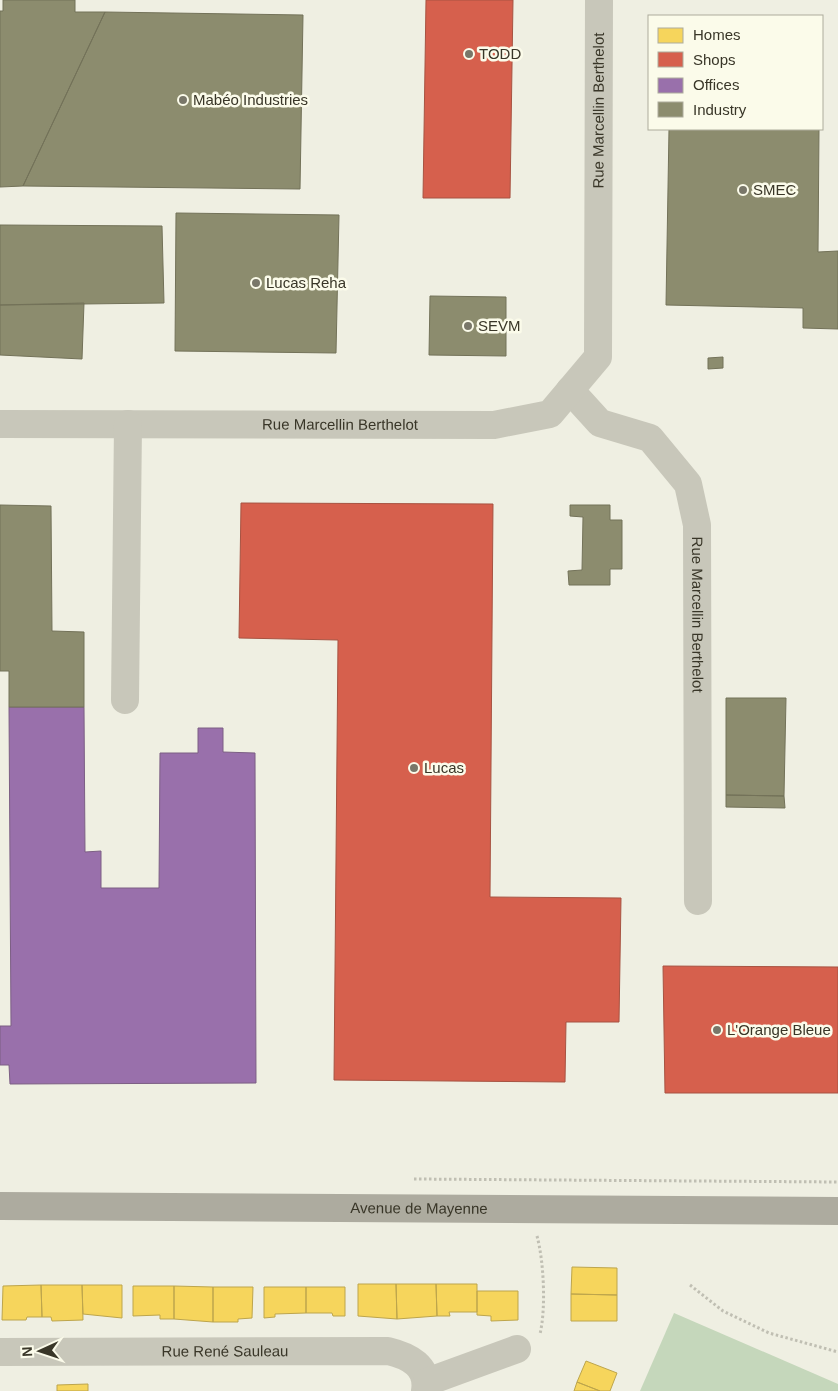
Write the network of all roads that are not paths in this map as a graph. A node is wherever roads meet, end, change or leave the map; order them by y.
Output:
1 (599, 0) edge
2 (570, 390) junction
3 (0, 424) edge
4 (128, 424) junction
5 (125, 700) dead end
6 (698, 901) dead end
7 (0, 1206) edge
8 (838, 1211) edge
9 (517, 1349) road end
10 (0, 1352) edge
11 (426, 1386) edge

1 - 2 street, Rue Marcellin Berthelot
2 - 4 street, Rue Marcellin Berthelot
2 - 6 street, Rue Marcellin Berthelot
3 - 4 street, Rue Marcellin Berthelot
4 - 5 street
7 - 8 main road, Avenue de Mayenne
9 - 11 street
10 - 11 street, Rue René Sauleau

